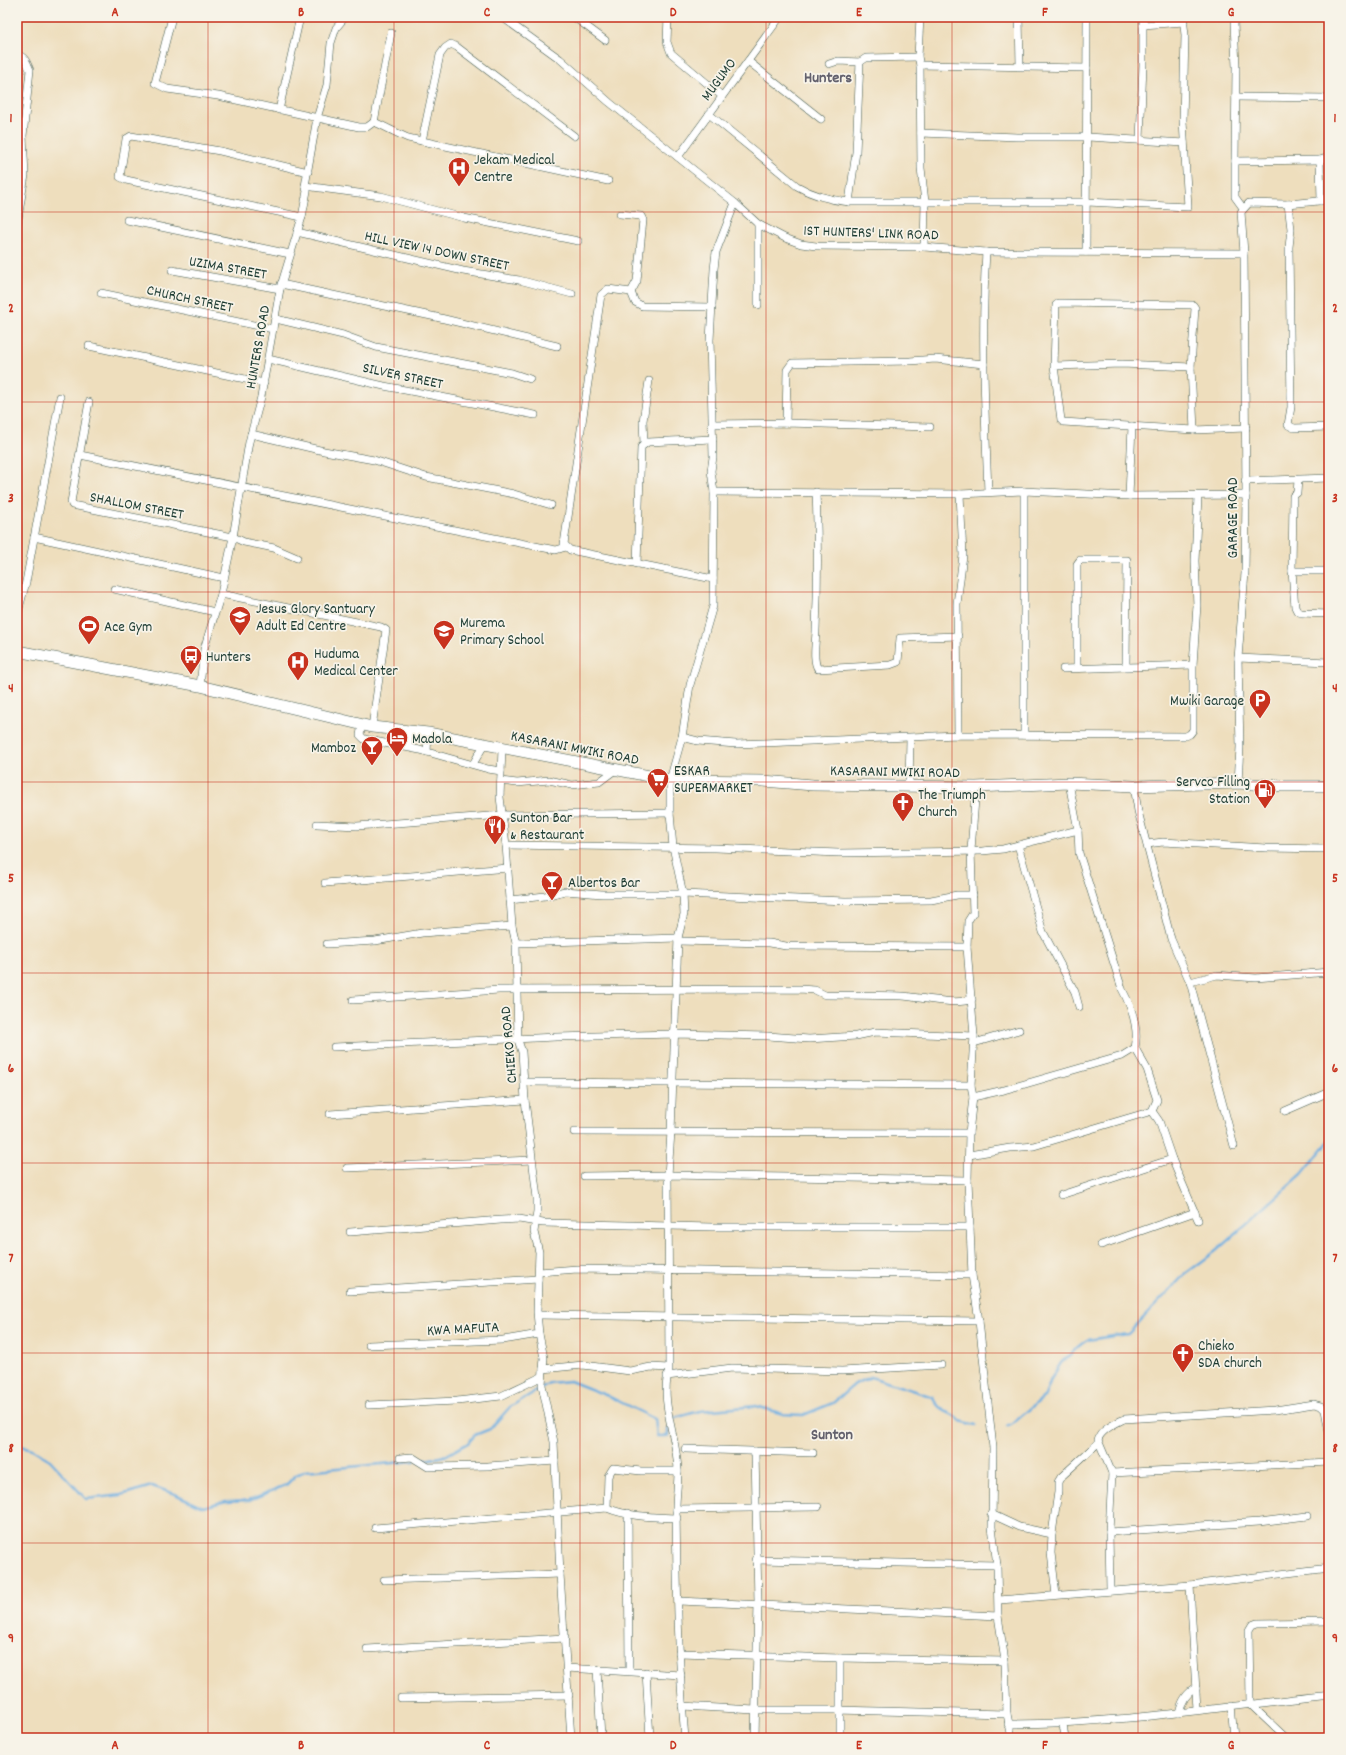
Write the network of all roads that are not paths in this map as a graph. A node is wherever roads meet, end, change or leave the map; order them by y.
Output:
1 (172, 17) edge
2 (300, 17) edge
3 (345, 17) edge
4 (502, 17) edge
5 (574, 17) edge
6 (668, 17) edge
7 (780, 17) edge
8 (920, 17) edge
9 (1019, 17) edge
10 (1087, 17) edge
11 (1143, 17) edge
12 (1237, 17) edge
13 (1184, 20) edge
14 (1143, 26) junction
15 (391, 33) dead end
16 (605, 40) dead end
17 (17, 54) edge
18 (918, 57) junction
19 (748, 61) junction
20 (860, 62) junction
21 (830, 64) dead end
22 (920, 65) junction
23 (1020, 66) junction
24 (1087, 68) junction
25 (722, 96) junction
26 (1236, 97) junction
27 (1325, 98) dead end
28 (279, 110) junction
29 (709, 114) junction
30 (317, 118) junction
31 (821, 119) dead end
32 (374, 122) junction
33 (921, 133) junction
34 (574, 136) dead end
35 (1088, 137) junction
36 (1140, 140) junction
37 (422, 141) junction
38 (1184, 143) junction
39 (678, 157) junction
40 (1329, 157) edge
41 (1320, 160) junction
42 (1235, 161) junction
43 (308, 172) junction
44 (608, 181) dead end
45 (304, 186) junction
46 (1329, 200) edge
47 (1321, 201) junction
48 (736, 202) junction
49 (849, 202) junction
50 (925, 202) junction
51 (1087, 202) junction
52 (1288, 204) junction
53 (1243, 208) junction
54 (620, 214) dead end
55 (302, 217) junction
56 (127, 220) dead end
57 (758, 224) junction
58 (17, 225) edge
59 (297, 232) junction
60 (578, 241) dead end
61 (924, 247) junction
62 (986, 252) junction
63 (1086, 252) junction
64 (1244, 253) junction
65 (290, 254) junction
66 (172, 270) dead end
67 (281, 286) junction
68 (631, 292) junction
69 (101, 293) dead end
70 (572, 294) dead end
71 (758, 305) dead end
72 (712, 307) junction
73 (276, 319) junction
74 (273, 329) junction
75 (89, 346) dead end
76 (557, 346) dead end
77 (268, 359) junction
78 (984, 364) junction
79 (1054, 366) junction
80 (1191, 367) junction
81 (530, 379) dead end
82 (649, 381) dead end
83 (264, 383) junction
84 (60, 397) dead end
85 (89, 402) dead end
86 (534, 415) dead end
87 (786, 423) junction
88 (712, 424) junction
89 (1132, 426) junction
90 (930, 427) dead end
91 (1246, 428) junction
92 (1329, 428) edge
93 (1194, 430) junction
94 (251, 434) junction
95 (713, 439) junction
96 (644, 444) junction
97 (80, 455) junction
98 (1329, 478) edge
99 (1298, 480) junction
100 (1245, 481) junction
101 (240, 487) junction
102 (1024, 491) junction
103 (714, 492) junction
104 (816, 492) junction
105 (988, 492) junction
106 (960, 494) junction
107 (1246, 495) junction
108 (1129, 496) junction
109 (1198, 496) junction
110 (551, 505) dead end
111 (34, 537) junction
112 (233, 537) junction
113 (566, 547) junction
114 (297, 558) dead end
115 (637, 564) junction
116 (1292, 571) junction
117 (1329, 571) edge
118 (224, 578) junction
119 (713, 579) junction
120 (114, 589) dead end
121 (220, 594) junction
122 (215, 612) junction
123 (1329, 614) edge
124 (17, 616) edge
125 (958, 636) junction
126 (17, 651) edge
127 (1238, 658) junction
128 (1329, 662) edge
129 (1193, 665) junction
130 (1126, 666) junction
131 (1077, 668) junction
132 (1063, 669) dead end
133 (200, 686) junction
134 (367, 726) junction
135 (410, 731) junction
136 (428, 733) junction
137 (958, 735) junction
138 (1024, 735) junction
139 (682, 737) junction
140 (910, 738) junction
141 (484, 745) junction
142 (408, 747) junction
143 (502, 749) junction
144 (427, 752) junction
145 (472, 764) junction
146 (615, 770) junction
147 (501, 771) junction
148 (670, 780) junction
149 (501, 781) junction
150 (1069, 783) junction
151 (1238, 783) junction
152 (909, 786) junction
153 (1134, 786) junction
154 (1329, 786) edge
155 (976, 787) junction
156 (670, 813) junction
157 (503, 815) junction
158 (317, 824) dead end
159 (1078, 830) junction
160 (1147, 844) junction
161 (506, 845) junction
162 (1018, 845) junction
163 (673, 847) junction
164 (1329, 848) edge
165 (971, 850) junction
166 (508, 868) junction
167 (325, 883) dead end
168 (684, 894) junction
169 (973, 895) junction
170 (510, 900) junction
171 (512, 926) junction
172 (678, 939) junction
173 (516, 943) junction
174 (328, 944) dead end
175 (967, 947) junction
176 (1329, 972) edge
177 (1190, 982) junction
178 (675, 989) junction
179 (517, 990) junction
180 (972, 999) junction
181 (353, 1000) dead end
182 (1079, 1007) dead end
183 (1019, 1030) dead end
184 (674, 1034) junction
185 (974, 1039) junction
186 (518, 1040) junction
187 (334, 1046) dead end
188 (1135, 1048) junction
189 (525, 1082) junction
190 (672, 1082) junction
191 (971, 1085) junction
192 (1329, 1092) edge
193 (973, 1097) junction
194 (525, 1100) junction
195 (1152, 1111) junction
196 (1285, 1112) dead end
197 (330, 1114) dead end
198 (574, 1132) dead end
199 (672, 1132) junction
200 (969, 1133) junction
201 (1234, 1146) dead end
202 (969, 1155) junction
203 (1172, 1159) junction
204 (532, 1160) junction
205 (347, 1168) dead end
206 (668, 1175) junction
207 (584, 1176) dead end
208 (968, 1180) junction
209 (1061, 1195) dead end
210 (1195, 1212) junction
211 (1198, 1220) dead end
212 (535, 1221) junction
213 (669, 1224) junction
214 (970, 1227) junction
215 (350, 1232) dead end
216 (1100, 1245) dead end
217 (668, 1270) junction
218 (539, 1275) junction
219 (972, 1275) junction
220 (350, 1291) dead end
221 (538, 1315) junction
222 (668, 1316) junction
223 (979, 1321) junction
224 (539, 1334) junction
225 (369, 1346) dead end
226 (941, 1365) dead end
227 (543, 1368) junction
228 (668, 1368) junction
229 (667, 1376) junction
230 (542, 1378) junction
231 (369, 1405) dead end
232 (1327, 1409) edge
233 (1329, 1432) edge
234 (1098, 1443) junction
235 (685, 1449) dead end
236 (755, 1451) junction
237 (813, 1453) dead end
238 (400, 1458) dead end
239 (555, 1461) junction
240 (1329, 1462) edge
241 (678, 1471) junction
242 (1112, 1473) junction
243 (818, 1507) dead end
244 (607, 1508) junction
245 (755, 1508) junction
246 (676, 1510) junction
247 (558, 1513) junction
248 (628, 1513) junction
249 (991, 1514) junction
250 (1307, 1516) dead end
251 (677, 1518) junction
252 (375, 1528) dead end
253 (1109, 1532) junction
254 (1052, 1534) junction
255 (756, 1560) junction
256 (997, 1565) junction
257 (1329, 1568) edge
258 (560, 1574) junction
259 (384, 1580) dead end
260 (1190, 1585) junction
261 (1110, 1591) junction
262 (1056, 1595) junction
263 (999, 1600) junction
264 (679, 1601) junction
265 (758, 1603) junction
266 (998, 1616) junction
267 (1329, 1622) edge
268 (565, 1638) junction
269 (367, 1649) dead end
270 (679, 1653) junction
271 (758, 1656) junction
272 (840, 1658) junction
273 (1005, 1661) junction
274 (567, 1668) junction
275 (597, 1669) junction
276 (629, 1671) junction
277 (646, 1672) junction
278 (680, 1675) junction
279 (1196, 1688) junction
280 (568, 1695) junction
281 (1329, 1695) edge
282 (401, 1698) dead end
283 (1250, 1704) junction
284 (682, 1706) junction
285 (1231, 1706) junction
286 (755, 1710) junction
287 (1196, 1710) junction
288 (840, 1711) junction
289 (1179, 1713) junction
290 (1006, 1714) junction
291 (1008, 1724) junction
292 (1063, 1724) junction
293 (571, 1738) edge
294 (601, 1738) edge
295 (650, 1738) edge
296 (685, 1738) edge
297 (755, 1738) edge
298 (840, 1738) edge
299 (1012, 1738) edge
300 (1065, 1738) edge
301 (1234, 1738) edge
302 (1286, 1738) edge

1 - 28 street
2 - 28 street
3 - 30 street, HUNTERS ROAD
4 - 39 street, 1ST HUNTERS' LINK ROAD
5 - 16 street
6 - 25 street
7 - 19 street, MUGUMO
8 - 18 street
9 - 23 street
10 - 24 street
11 - 14 street
12 - 26 street
13 - 14 street
13 - 38 street
14 - 36 street
15 - 32 street
17 - 58 street
18 - 20 street
18 - 22 street
19 - 25 street, MUGUMO
19 - 31 street
20 - 21 street
20 - 49 street
22 - 23 street
22 - 33 street
23 - 24 street
24 - 35 street
25 - 29 street, MUGUMO
26 - 27 street
26 - 42 street
28 - 30 street
29 - 39 street, MUGUMO
29 - 49 street
30 - 32 street
30 - 43 street, HUNTERS ROAD
32 - 37 street
33 - 35 street
33 - 50 street
34 - 37 street
35 - 36 street
35 - 51 street
36 - 38 street
37 - 44 street
38 - 51 street
39 - 48 street, 1ST HUNTERS' LINK ROAD
40 - 41 street
41 - 42 street
41 - 47 street
42 - 53 street
43 - 45 street, HUNTERS ROAD
43 - 55 street
45 - 55 street, HUNTERS ROAD
45 - 60 street
46 - 47 street
47 - 52 street
48 - 57 street, 1ST HUNTERS' LINK ROAD
48 - 72 street
49 - 50 street
50 - 51 street
50 - 61 street
51 - 63 street
52 - 53 street
52 - 92 street
53 - 64 street, GARAGE ROAD
54 - 68 street
55 - 59 street, HUNTERS ROAD
56 - 65 street
57 - 61 street, 1ST HUNTERS' LINK ROAD
57 - 71 street
59 - 65 street, HUNTERS ROAD
59 - 70 street, HILL VIEW 14 DOWN STREET
61 - 62 street, 1ST HUNTERS' LINK ROAD
62 - 63 street, 1ST HUNTERS' LINK ROAD
62 - 78 street
63 - 64 street, 1ST HUNTERS' LINK ROAD
64 - 91 street, GARAGE ROAD
65 - 67 street, HUNTERS ROAD
66 - 67 street, UZIMA STREET
67 - 73 street, HUNTERS ROAD
67 - 76 street, UZIMA STREET
68 - 72 street
68 - 113 street
69 - 74 street, CHURCH STREET
72 - 88 street
73 - 74 street, HUNTERS ROAD
73 - 81 street
74 - 77 street, HUNTERS ROAD
75 - 83 street
77 - 83 street, HUNTERS ROAD
77 - 86 street, SILVER STREET
78 - 87 street
78 - 105 street
79 - 80 street
79 - 80 street
79 - 89 street
80 - 93 street
82 - 96 street
83 - 94 street, HUNTERS ROAD
84 - 111 street
85 - 97 street, SHALLOM STREET
87 - 88 street
87 - 90 street
88 - 95 street
89 - 93 street
89 - 108 street
91 - 93 street
91 - 100 street, GARAGE ROAD
94 - 101 street, HUNTERS ROAD
94 - 110 street
95 - 96 street
95 - 103 street
96 - 115 street
97 - 101 street
97 - 112 street, SHALLOM STREET
98 - 99 street
99 - 100 street
99 - 116 street
100 - 107 street, GARAGE ROAD
101 - 112 street, HUNTERS ROAD
101 - 113 street
102 - 105 street
102 - 108 street
102 - 138 street
103 - 104 street
103 - 119 street
104 - 106 street
104 - 125 street
105 - 106 street
106 - 125 street
107 - 109 street
107 - 127 street, GARAGE ROAD
108 - 109 street
109 - 129 street
111 - 118 street
111 - 124 street
112 - 114 street, SHALLOM STREET
112 - 118 street, HUNTERS ROAD
113 - 115 street
115 - 119 street
116 - 117 street
116 - 123 street
118 - 121 street, HUNTERS ROAD
119 - 139 street
120 - 122 street
121 - 122 street, HUNTERS ROAD
121 - 134 street
122 - 133 street, HUNTERS ROAD
125 - 137 street
126 - 133 main road, KASARANI MWIKI ROAD
127 - 128 street
127 - 151 street, GARAGE ROAD
129 - 130 street
129 - 138 street
130 - 131 street
130 - 131 street
131 - 132 street
133 - 134 main road, KASARANI MWIKI ROAD
134 - 135 main road, KASARANI MWIKI ROAD
134 - 142 street
135 - 136 main road, KASARANI MWIKI ROAD
135 - 142 street
136 - 141 main road, KASARANI MWIKI ROAD
136 - 144 street
137 - 138 street
137 - 140 street
139 - 140 street
139 - 148 street
140 - 152 street
141 - 143 main road, KASARANI MWIKI ROAD
141 - 145 street
142 - 144 street
143 - 146 main road, KASARANI MWIKI ROAD
143 - 147 street, CHIEKO ROAD
144 - 145 street
145 - 147 street
146 - 148 main road, KASARANI MWIKI ROAD
146 - 149 street
147 - 149 street, CHIEKO ROAD
148 - 152 main road, KASARANI MWIKI ROAD
148 - 156 street
149 - 157 street, CHIEKO ROAD
150 - 153 main road, KASARANI MWIKI ROAD
150 - 155 main road, KASARANI MWIKI ROAD
150 - 159 street
151 - 153 main road, KASARANI MWIKI ROAD
151 - 154 main road, KASARANI MWIKI ROAD
152 - 155 main road, KASARANI MWIKI ROAD
153 - 160 street
155 - 165 street
156 - 157 street
156 - 163 street
157 - 158 street
157 - 161 street, CHIEKO ROAD
159 - 162 street
159 - 188 street
160 - 164 street
160 - 177 street
161 - 163 street
161 - 166 street, CHIEKO ROAD
162 - 165 street
162 - 182 street
163 - 165 street
163 - 168 street
165 - 169 street
166 - 167 street
166 - 170 street, CHIEKO ROAD
168 - 169 street
168 - 170 street
168 - 172 street
169 - 175 street
170 - 171 street, CHIEKO ROAD
171 - 173 street, CHIEKO ROAD
171 - 174 street
172 - 173 street
172 - 175 street
172 - 178 street
173 - 179 street, CHIEKO ROAD
175 - 180 street
176 - 177 street
177 - 201 street
178 - 179 street
178 - 180 street
178 - 184 street
179 - 181 street
179 - 186 street, CHIEKO ROAD
180 - 185 street
183 - 185 street
184 - 185 street
184 - 186 street
184 - 190 street
185 - 191 street
186 - 187 street
186 - 189 street, CHIEKO ROAD
188 - 193 street
188 - 195 street
189 - 190 street
189 - 194 street, CHIEKO ROAD
190 - 191 street
190 - 199 street
191 - 193 street
192 - 196 street
193 - 200 street
194 - 197 street
194 - 204 street, CHIEKO ROAD
195 - 202 street
195 - 203 street
198 - 199 street
199 - 200 street
199 - 206 street
200 - 202 street
202 - 208 street
203 - 209 street
203 - 210 street
204 - 205 street
204 - 212 street, CHIEKO ROAD
206 - 207 street
206 - 208 street
206 - 213 street
208 - 214 street
210 - 211 street
210 - 216 street
212 - 213 street
212 - 215 street
212 - 218 street, CHIEKO ROAD
213 - 214 street
213 - 217 street
214 - 219 street
217 - 218 street
217 - 219 street
217 - 222 street
218 - 220 street
218 - 221 street, CHIEKO ROAD
219 - 223 street
221 - 222 street
221 - 224 street
222 - 223 street
222 - 228 street
223 - 249 street
224 - 225 street, KWA MAFUTA
224 - 227 street
226 - 229 street
227 - 228 street
227 - 230 street
228 - 229 street
229 - 241 street
230 - 231 street
230 - 239 street
232 - 233 street
232 - 234 street
234 - 242 street
234 - 254 street
235 - 236 street
236 - 237 street
236 - 245 street
238 - 239 street
239 - 247 street
240 - 242 street
241 - 244 street
241 - 246 street
242 - 253 street
243 - 245 street
244 - 247 street
244 - 248 street
245 - 246 street
245 - 255 street
246 - 251 street
247 - 252 street
247 - 258 street
248 - 251 street
248 - 276 street
249 - 254 street
249 - 256 street
250 - 253 street
251 - 264 street
253 - 261 street
254 - 262 street
255 - 256 street
255 - 265 street
256 - 263 street
257 - 260 street
258 - 259 street
258 - 268 street
260 - 261 street
260 - 279 street
261 - 262 street
262 - 263 street
263 - 266 street
264 - 265 street
264 - 270 street
265 - 266 street
265 - 271 street
266 - 273 street
267 - 283 street
268 - 269 street
268 - 274 street
270 - 271 street
270 - 278 street
271 - 272 street
271 - 286 street
272 - 273 street
272 - 288 street
273 - 290 street
274 - 275 street
274 - 280 street
275 - 276 street
275 - 294 street
276 - 277 street
277 - 278 street
277 - 295 street
278 - 284 street
279 - 287 street
279 - 289 street
280 - 282 street
280 - 293 street
281 - 283 street
283 - 285 street
283 - 302 street
284 - 286 street
284 - 296 street
285 - 287 street
285 - 301 street
286 - 288 street
286 - 297 street
287 - 289 street
288 - 290 street
288 - 298 street
289 - 292 street
290 - 291 street
291 - 292 street
291 - 299 street
292 - 300 street

